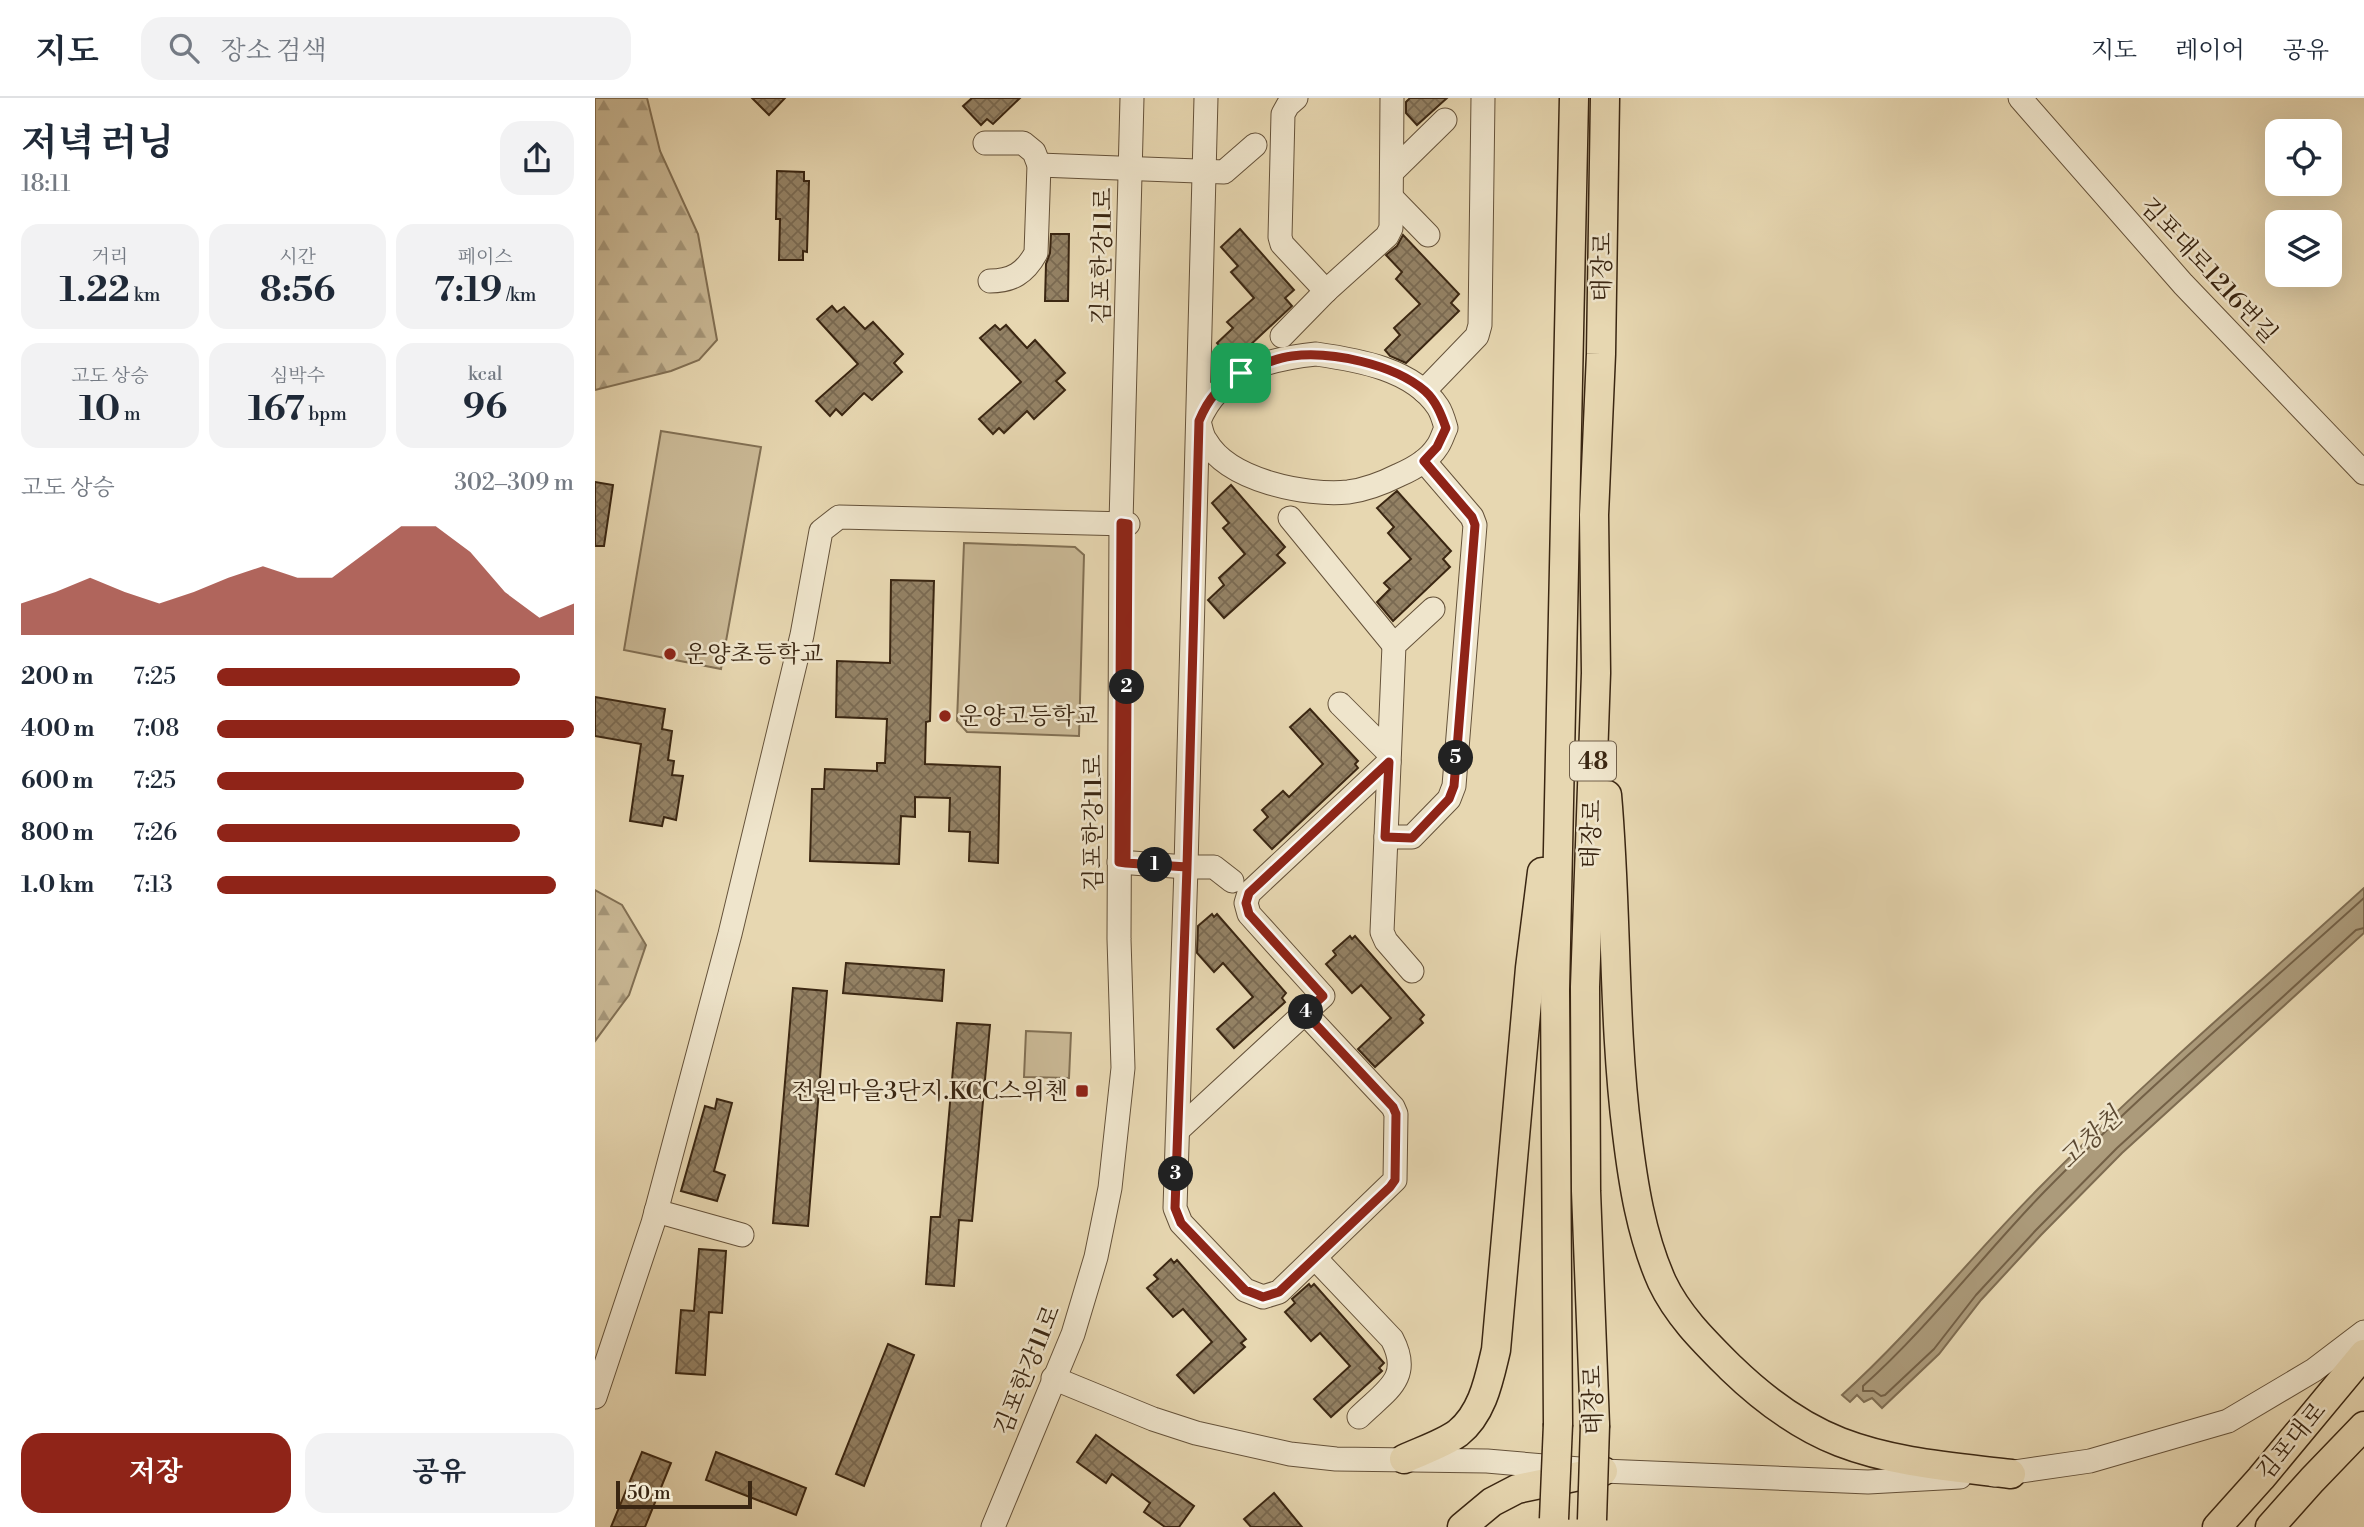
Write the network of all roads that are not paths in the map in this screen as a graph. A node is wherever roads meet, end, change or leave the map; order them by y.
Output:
1 (1132, 98) edge
2 (1140, 98) edge
3 (1206, 98) edge
4 (1296, 98) edge
5 (1392, 98) edge
6 (1483, 98) edge
7 (1574, 98) edge
8 (1605, 98) edge
9 (2020, 98) edge
10 (1445, 120) dead end
11 (985, 143) dead end
12 (1255, 145) dead end
13 (1039, 166) junction
14 (1134, 168) junction
15 (1205, 171) junction
16 (1392, 172) junction
17 (1392, 198) junction
18 (1428, 235) dead end
19 (990, 281) dead end
20 (1326, 291) junction
21 (1282, 337) dead end
22 (1424, 391) junction
23 (1199, 421) junction
24 (1424, 461) junction
25 (2364, 473) edge
26 (1290, 518) dead end
27 (1124, 524) junction
28 (1433, 609) dead end
29 (1394, 645) junction
30 (1596, 673) junction
31 (1340, 704) dead end
32 (1562, 723) junction
33 (1389, 758) junction
34 (1385, 837) junction
35 (1123, 862) junction
36 (1187, 867) junction
37 (1232, 880) dead end
38 (1412, 971) dead end
39 (1305, 1013) junction
40 (1178, 1130) junction
41 (656, 1212) junction
42 (742, 1235) dead end
43 (1315, 1258) junction
44 (2364, 1332) edge
45 (2364, 1354) edge
46 (1057, 1379) junction
47 (2364, 1381) edge
48 (595, 1397) edge
49 (1359, 1417) dead end
50 (2364, 1427) edge
51 (1404, 1459) junction
52 (1603, 1471) junction
53 (2011, 1474) junction
54 (1554, 1523) edge
55 (1592, 1524) edge
56 (993, 1527) edge
57 (1001, 1527) edge
58 (1462, 1527) edge
59 (2217, 1527) edge
60 (2239, 1527) edge
61 (2270, 1527) edge
62 (2289, 1527) edge

1 - 14 street, 김포한강11로
2 - 14 street, 김포한강11로
3 - 15 street
4 - 20 street
5 - 16 street
6 - 22 street
7 - 32 main road, 태장로 / 48
8 - 30 main road, 태장로 / 48
9 - 25 street, 김포대로1216번길
10 - 16 street
11 - 13 street
12 - 15 street
13 - 14 street
13 - 19 street
14 - 15 street
14 - 27 street, 김포한강11로
15 - 23 street
16 - 17 street
17 - 18 street
17 - 20 street
20 - 21 street
22 - 23 street
22 - 24 street
23 - 24 street
23 - 36 street
24 - 34 street
26 - 29 street
27 - 35 street, 김포한강11로
27 - 41 street
28 - 29 street
29 - 33 street
30 - 53 main road
30 - 55 main road, 태장로 / 48, bridge
31 - 33 street
32 - 51 main road
32 - 54 main road, 태장로 / 48, bridge
33 - 34 street
33 - 39 street
34 - 38 street
35 - 36 street
35 - 46 street, 김포한강11로
36 - 37 street
36 - 40 street
39 - 40 street
39 - 43 street
40 - 43 street
41 - 42 street
41 - 48 street
43 - 49 street
44 - 53 street
45 - 59 main road, 김포대로
46 - 51 street
46 - 56 street, 김포한강11로
46 - 57 street, 김포한강11로
47 - 60 main road, 김포대로
50 - 61 main road, 김포대로
50 - 62 main road, 김포대로
51 - 52 street
52 - 53 street
52 - 58 main road

